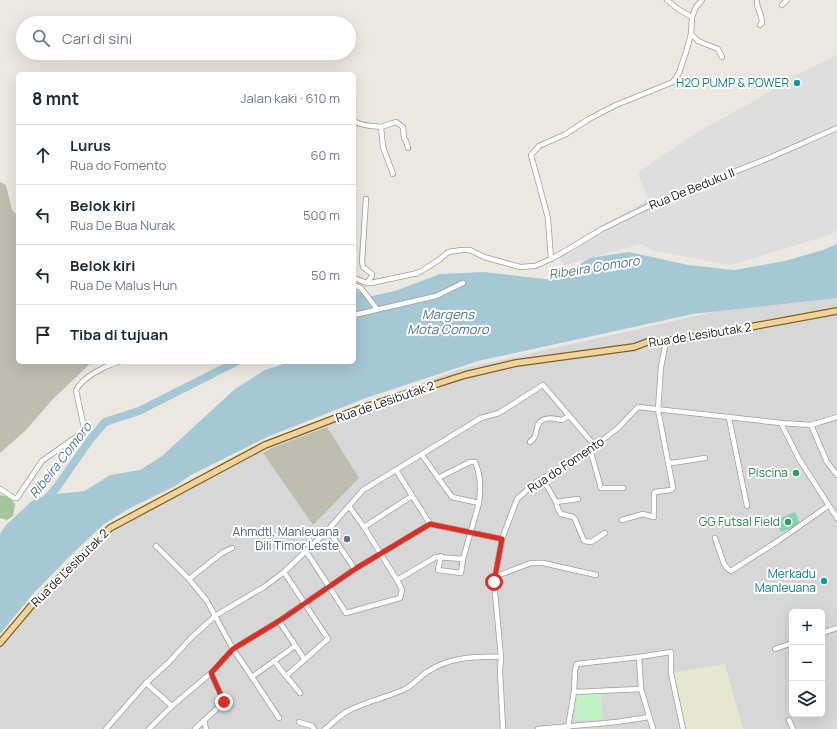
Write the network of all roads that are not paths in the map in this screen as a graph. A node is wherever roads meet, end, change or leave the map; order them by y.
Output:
1 (667, 0) edge
2 (702, 0) edge
3 (757, 0) edge
4 (787, 0) edge
5 (782, 6) dead end
6 (692, 17) junction
7 (760, 25) dead end
8 (691, 34) junction
9 (722, 58) dead end
10 (356, 122) edge
11 (381, 127) junction
12 (837, 128) edge
13 (408, 148) dead end
14 (393, 174) dead end
15 (366, 199) dead end
16 (551, 259) junction
17 (356, 279) edge
18 (366, 282) junction
19 (463, 283) dead end
20 (356, 286) edge
21 (377, 309) junction
22 (837, 311) edge
23 (356, 314) edge
24 (666, 341) junction
25 (112, 364) edge
26 (658, 410) junction
27 (569, 416) junction
28 (837, 417) edge
29 (728, 418) junction
30 (781, 424) junction
31 (811, 425) junction
32 (530, 442) dead end
33 (595, 446) junction
34 (590, 449) junction
35 (422, 455) junction
36 (705, 458) dead end
37 (668, 462) junction
38 (396, 470) junction
39 (837, 476) edge
40 (438, 478) junction
41 (543, 478) junction
42 (622, 488) dead end
43 (0, 489) edge
44 (412, 496) junction
45 (578, 499) dead end
46 (556, 502) junction
47 (479, 503) junction
48 (349, 506) junction
49 (747, 506) dead end
50 (828, 506) junction
51 (837, 518) edge
52 (622, 520) dead end
53 (430, 524) junction
54 (364, 527) junction
55 (328, 530) junction
56 (470, 532) junction
57 (605, 533) dead end
58 (715, 538) dead end
59 (502, 539) junction
60 (156, 546) dead end
61 (232, 548) dead end
62 (306, 551) junction
63 (381, 554) junction
64 (441, 556) junction
65 (463, 560) junction
66 (355, 569) junction
67 (284, 572) junction
68 (596, 575) dead end
69 (494, 577) junction
70 (189, 579) junction
71 (397, 580) junction
72 (329, 587) junction
73 (304, 604) junction
74 (215, 616) junction
75 (279, 621) junction
76 (837, 628) edge
77 (825, 632) edge
78 (0, 643) edge
79 (789, 644) edge
80 (295, 646) junction
81 (233, 649) junction
82 (775, 649) dead end
83 (501, 657) junction
84 (639, 657) junction
85 (305, 660) junction
86 (274, 661) junction
87 (211, 673) junction
88 (286, 676) junction
89 (252, 677) junction
90 (146, 683) junction
91 (641, 689) junction
92 (574, 692) junction
93 (300, 693) dead end
94 (172, 706) junction
95 (649, 717) junction
96 (279, 718) dead end
97 (204, 720) junction
98 (789, 720) dead end
99 (299, 722) dead end
100 (568, 726) junction
101 (106, 729) edge
102 (149, 729) edge
103 (195, 729) edge
104 (206, 729) edge
105 (314, 729) edge
106 (325, 729) edge
107 (503, 729) edge
108 (538, 729) edge
109 (653, 729) edge
110 (683, 729) edge
111 (793, 729) edge

1 - 6 street
2 - 6 street
3 - 7 street
4 - 5 street
6 - 8 street
8 - 9 street
8 - 16 street
10 - 11 street
11 - 13 street
11 - 14 street
12 - 16 street, Rua De Beduku II
15 - 18 street
16 - 18 street, Rua De Beduku II
17 - 18 street
19 - 21 street
20 - 21 street
21 - 23 street
22 - 24 main road, Rua de Lesibutak 2
24 - 26 street
24 - 78 main road, Rua de Lesibutak 2
25 - 43 street
26 - 29 street, Rua do Fomento
26 - 33 street, Rua do Fomento
26 - 37 street
27 - 32 street
27 - 33 street
27 - 35 street
28 - 31 street, Rua do Fomento
29 - 30 street, Rua do Fomento
29 - 49 street
30 - 31 street, Rua do Fomento
30 - 50 street
31 - 39 street
33 - 34 street, Rua do Fomento
34 - 41 street, Rua do Fomento
34 - 42 street
35 - 38 street
35 - 40 street
36 - 37 street
37 - 52 street
38 - 44 street
38 - 48 street
40 - 47 street
40 - 47 street
41 - 46 street
41 - 59 street, Rua do Fomento
44 - 53 street
44 - 54 street
45 - 46 street
46 - 57 street
47 - 56 street
48 - 54 street
48 - 55 street
50 - 51 street
50 - 58 street
53 - 56 street
53 - 63 street
54 - 63 street
55 - 62 street
55 - 66 street
56 - 59 street
56 - 65 street
59 - 69 street, Rua do Fomento
60 - 70 street
61 - 70 street
62 - 67 street
62 - 72 street
63 - 66 street
63 - 71 street
64 - 65 street
64 - 65 street
64 - 71 street
66 - 72 street
67 - 73 street
67 - 74 street
68 - 69 street
69 - 83 street, Rua do Fomento
70 - 74 street
71 - 72 street
72 - 73 street
73 - 75 street
73 - 85 street
74 - 81 street
74 - 90 street
75 - 80 street
75 - 81 street
76 - 77 street
79 - 82 street
80 - 85 street
80 - 86 street
81 - 87 street
81 - 89 street
83 - 106 street
83 - 107 street, Rua do Fomento
84 - 91 street
84 - 92 street
84 - 110 street
85 - 88 street
86 - 88 street
86 - 89 street
87 - 94 street
87 - 97 street
88 - 93 street
89 - 96 street
90 - 94 street
90 - 101 street
91 - 92 street
91 - 95 street
92 - 100 street
94 - 102 street
95 - 100 street
95 - 109 street
97 - 103 street
97 - 104 street
98 - 111 street
99 - 105 street
100 - 108 street

